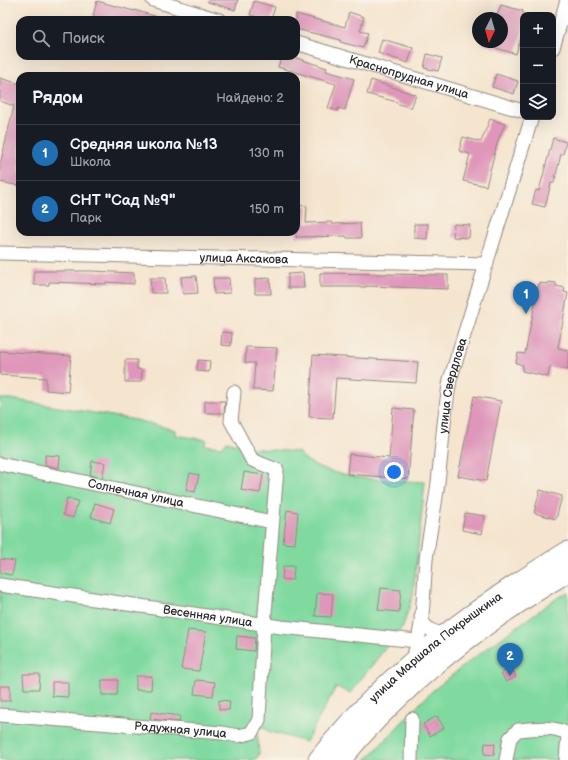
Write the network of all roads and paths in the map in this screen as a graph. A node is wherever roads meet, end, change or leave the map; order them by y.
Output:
1 (153, 0) edge
2 (568, 0) edge
3 (206, 16) edge
4 (556, 38) edge
5 (300, 44) edge
6 (520, 110) edge
7 (531, 120) edge
8 (0, 253) edge
9 (487, 264) junction
10 (234, 392) dead end
11 (0, 464) edge
12 (272, 522) junction
13 (568, 552) edge
14 (568, 571) edge
15 (0, 585) edge
16 (421, 617) junction
17 (264, 625) junction
18 (447, 633) junction
19 (417, 641) junction
20 (410, 664) junction
21 (0, 715) edge
22 (412, 719) dead end
23 (568, 734) edge
24 (319, 760) edge
25 (340, 760) edge
26 (411, 760) edge
27 (506, 760) edge
28 (566, 760) edge

1 - 3 street
2 - 4 street
5 - 6 street, Краснопрудная улица
7 - 9 street, улица Свердлова
8 - 9 street, улица Аксакова
9 - 16 street, улица Свердлова
10 - 12 street, Радужная улица
11 - 12 street, Солнечная улица
12 - 17 street, Радужная улица
13 - 18 main road, улица Маршала Покрышкина
14 - 25 main road, улица Маршала Покрышкина
15 - 17 street, Весенняя улица
16 - 18 street
16 - 19 street, улица Свердлова
17 - 19 street, Весенняя улица
17 - 21 street, Радужная улица
18 - 20 main road, улица Маршала Покрышкина
19 - 20 street, улица Свердлова
20 - 24 main road, улица Маршала Покрышкина
22 - 26 street
23 - 27 street
23 - 28 street

